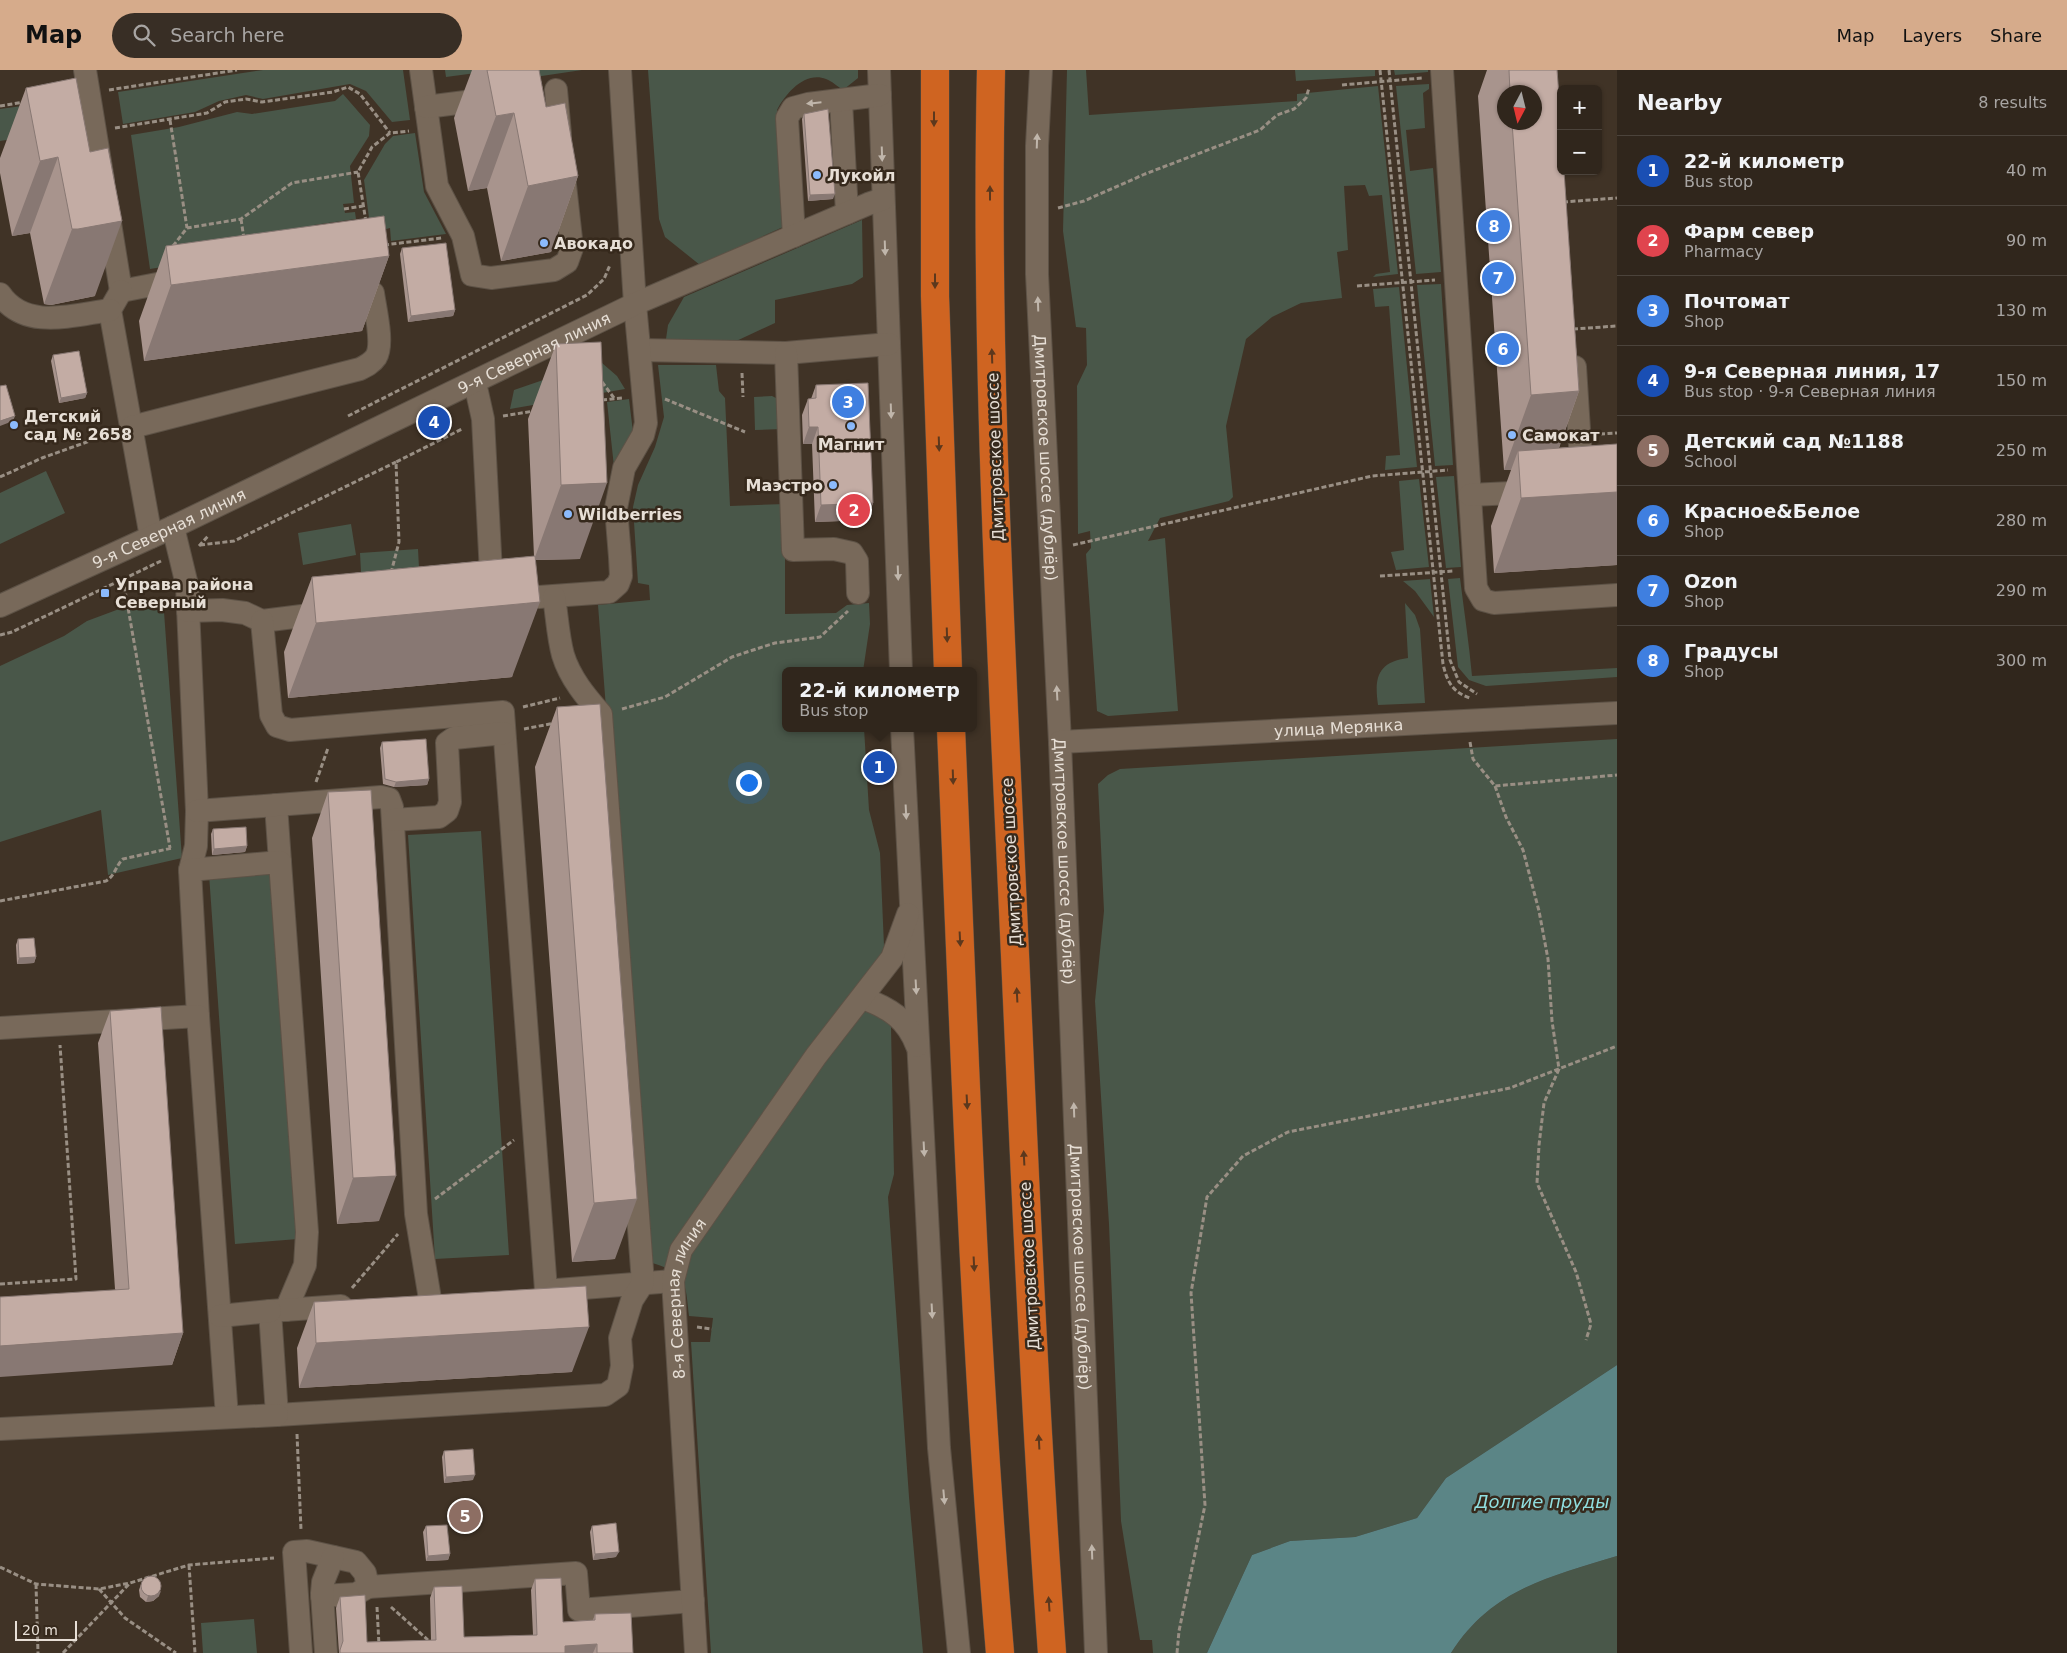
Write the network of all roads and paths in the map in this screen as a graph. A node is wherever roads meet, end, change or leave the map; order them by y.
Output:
1 (85, 70) edge
2 (237, 70) edge
3 (421, 70) edge
4 (620, 70) edge
5 (879, 70) edge
6 (935, 70) edge
7 (991, 70) edge
8 (1041, 70) edge
9 (1380, 70) edge
10 (1389, 70) edge
11 (1442, 73) edge
12 (1390, 81) junction
13 (1381, 82) junction
14 (1342, 85) dead end
15 (1309, 88) dead end
16 (556, 90) dead end
17 (88, 93) junction
18 (880, 95) junction
19 (514, 96) edge
20 (841, 101) junction
21 (29, 102) edge
22 (0, 106) edge
23 (427, 118) junction
24 (170, 120) junction
25 (85, 132) junction
26 (390, 133) junction
27 (358, 172) junction
28 (1617, 198) edge
29 (884, 200) junction
30 (1563, 202) edge
31 (363, 206) junction
32 (1056, 208) dead end
33 (344, 209) dead end
34 (848, 213) junction
35 (241, 219) junction
36 (187, 228) junction
37 (367, 231) edge
38 (463, 236) junction
39 (794, 236) junction
40 (383, 245) edge
41 (245, 248) edge
42 (170, 250) edge
43 (199, 276) edge
44 (1456, 278) junction
45 (1403, 281) junction
46 (1412, 281) junction
47 (1357, 286) dead end
48 (121, 291) junction
49 (373, 293) edge
50 (0, 294) edge
51 (635, 304) junction
52 (110, 310) junction
53 (1617, 326) edge
54 (1573, 329) joint
55 (889, 344) junction
56 (640, 350) junction
57 (786, 353) junction
58 (598, 378) edge
59 (474, 383) junction
60 (660, 397) dead end
61 (614, 398) dead end
62 (132, 426) junction
63 (745, 432) dead end
64 (396, 462) dead end
65 (1468, 468) junction
66 (1430, 471) junction
67 (1422, 472) junction
68 (0, 477) edge
69 (1470, 495) junction
70 (173, 527) junction
71 (213, 529) dead end
72 (151, 536) junction
73 (200, 545) junction
74 (1074, 545) dead end
75 (178, 552) junction
76 (1475, 570) junction
77 (1441, 572) junction
78 (1433, 573) junction
79 (1380, 576) dead end
80 (123, 579) junction
81 (858, 593) joint
82 (1617, 595) edge
83 (554, 597) junction
84 (0, 606) edge
85 (188, 610) junction
86 (345, 610) edge
87 (262, 621) junction
88 (0, 634) edge
89 (901, 667) edge
90 (948, 667) edge
91 (583, 693) junction
92 (1477, 694) dead end
93 (1473, 700) dead end
94 (1617, 713) edge
95 (601, 714) junction
96 (503, 722) junction
97 (562, 722) edge
98 (902, 732) edge
99 (951, 732) edge
100 (1469, 736) dead end
101 (1060, 742) junction
102 (1617, 775) edge
103 (1494, 786) junction
104 (276, 805) junction
105 (197, 811) junction
106 (393, 820) junction
107 (170, 848) junction
108 (176, 848) dead end
109 (280, 862) junction
110 (190, 870) junction
111 (0, 900) edge
112 (911, 903) junction
113 (862, 998) junction
114 (198, 1016) junction
115 (58, 1024) junction
116 (0, 1028) edge
117 (1617, 1046) edge
118 (919, 1052) junction
119 (1559, 1069) junction
120 (673, 1281) junction
121 (643, 1283) junction
122 (0, 1284) edge
123 (430, 1299) edge
124 (365, 1304) edge
125 (278, 1311) junction
126 (220, 1316) junction
127 (1586, 1340) dead end
128 (287, 1414) junction
129 (227, 1417) junction
130 (0, 1429) edge
131 (294, 1554) junction
132 (333, 1557) junction
133 (189, 1565) junction
134 (0, 1567) edge
135 (130, 1583) junction
136 (36, 1584) junction
137 (99, 1589) junction
138 (372, 1590) junction
139 (322, 1596) junction
140 (693, 1601) junction
141 (110, 1604) junction
142 (428, 1640) edge
143 (379, 1648) edge
144 (38, 1653) edge
145 (63, 1653) edge
146 (176, 1653) edge
147 (195, 1653) edge
148 (301, 1653) edge
149 (326, 1653) edge
150 (696, 1653) edge
151 (959, 1653) edge
152 (1000, 1653) edge
153 (1052, 1653) edge
154 (1096, 1653) edge
155 (1177, 1653) edge

1 - 17 street
2 - 17 path
3 - 23 street
4 - 51 street
5 - 18 street
6 -> 90 highway
153 -> 7 highway, Дмитровское шоссе
101 -> 8 street, Дмитровское шоссе (дублёр)
9 - 13 path
10 - 12 path
11 - 12 path
11 - 44 street
12 - 13 path
12 - 46 path
13 - 14 path
13 - 45 path
15 - 32 path
16 - 38 street
17 - 25 street
18 - 20 street
18 -> 29 street
19 - 23 street
20 - 34 street
20 -> 39 street
21 - 22 path
23 - 26 path
23 - 38 street
24 - 25 path
24 - 26 path
24 - 36 path
25 - 48 street
26 - 27 path
27 - 31 path
27 - 35 path
28 - 30 path
29 - 34 street, 9-я Северная линия
29 -> 55 street
31 - 33 path
31 - 37 path
34 - 39 street, 9-я Северная линия
35 - 36 path
35 - 41 path
36 - 42 path
38 - 40 path
39 - 51 street, 9-я Северная линия
43 - 48 street
44 - 46 path
44 - 65 street
45 - 46 path
45 - 47 path
45 - 67 path
46 - 66 path
48 - 52 street
49 - 62 street
50 - 52 street
51 - 56 street
51 - 59 street, 9-я Северная линия
52 - 62 street
53 - 54 path
54 - 69 street
55 - 57 street
55 -> 89 street
56 - 57 street
56 - 83 street
57 - 81 street
58 - 61 path
59 - 70 street, 9-я Северная линия
59 - 83 street
60 - 63 path
62 - 68 path
62 - 72 street
64 - 73 path
65 - 66 path
65 - 69 street
66 - 67 path
66 - 77 path
67 - 74 path
67 - 78 path
69 - 76 street
70 - 72 street, 9-я Северная линия
70 - 75 street
71 - 73 path
72 - 84 street, 9-я Северная линия
73 - 75 path
75 - 80 path
75 - 85 street
76 - 77 path
76 - 82 street
77 - 78 path
77 - 92 path
78 - 79 path
78 - 93 path
80 - 88 path
80 - 107 path
81 - 95 path
83 - 91 street
85 - 87 street
85 - 105 street
86 - 87 street
87 - 96 street
91 - 95 street
91 - 96 path
94 - 101 street, улица Мерянка
95 - 121 street
96 - 97 path
96 - 106 street
96 - 121 street
98 -> 112 street
99 -> 152 highway
100 - 103 path
154 -> 101 street, Дмитровское шоссе (дублёр)
102 - 103 path
103 - 119 path
104 - 105 street
104 - 106 street
104 - 109 street
105 - 110 street
106 - 123 street
107 - 108 path
107 - 111 path
109 - 110 street
109 - 125 street
110 - 114 street
112 - 113 street, 8-я Северная линия
112 -> 118 street
113 - 118 street
113 - 120 street, 8-я Северная линия
114 - 115 street
114 - 126 street
115 - 116 street
115 - 122 path
117 - 119 path
118 -> 151 street
119 - 127 path
119 - 155 path
120 - 121 street
120 - 140 street, 8-я Северная линия
121 - 128 street
124 - 125 street
125 - 126 street
125 - 128 street
126 - 129 street
128 - 129 street
128 - 131 path
129 - 130 street
131 - 132 street
131 - 133 path
131 - 148 street
132 - 138 street
132 - 139 street
133 - 135 path
133 - 147 path
134 - 136 path
135 - 137 path
135 - 141 path
136 - 137 path
136 - 144 path
137 - 141 path
138 - 139 street
138 - 140 street
138 - 142 path
138 - 143 path
139 - 149 street
140 - 150 street, 8-я Северная линия
141 - 145 path
141 - 146 path

